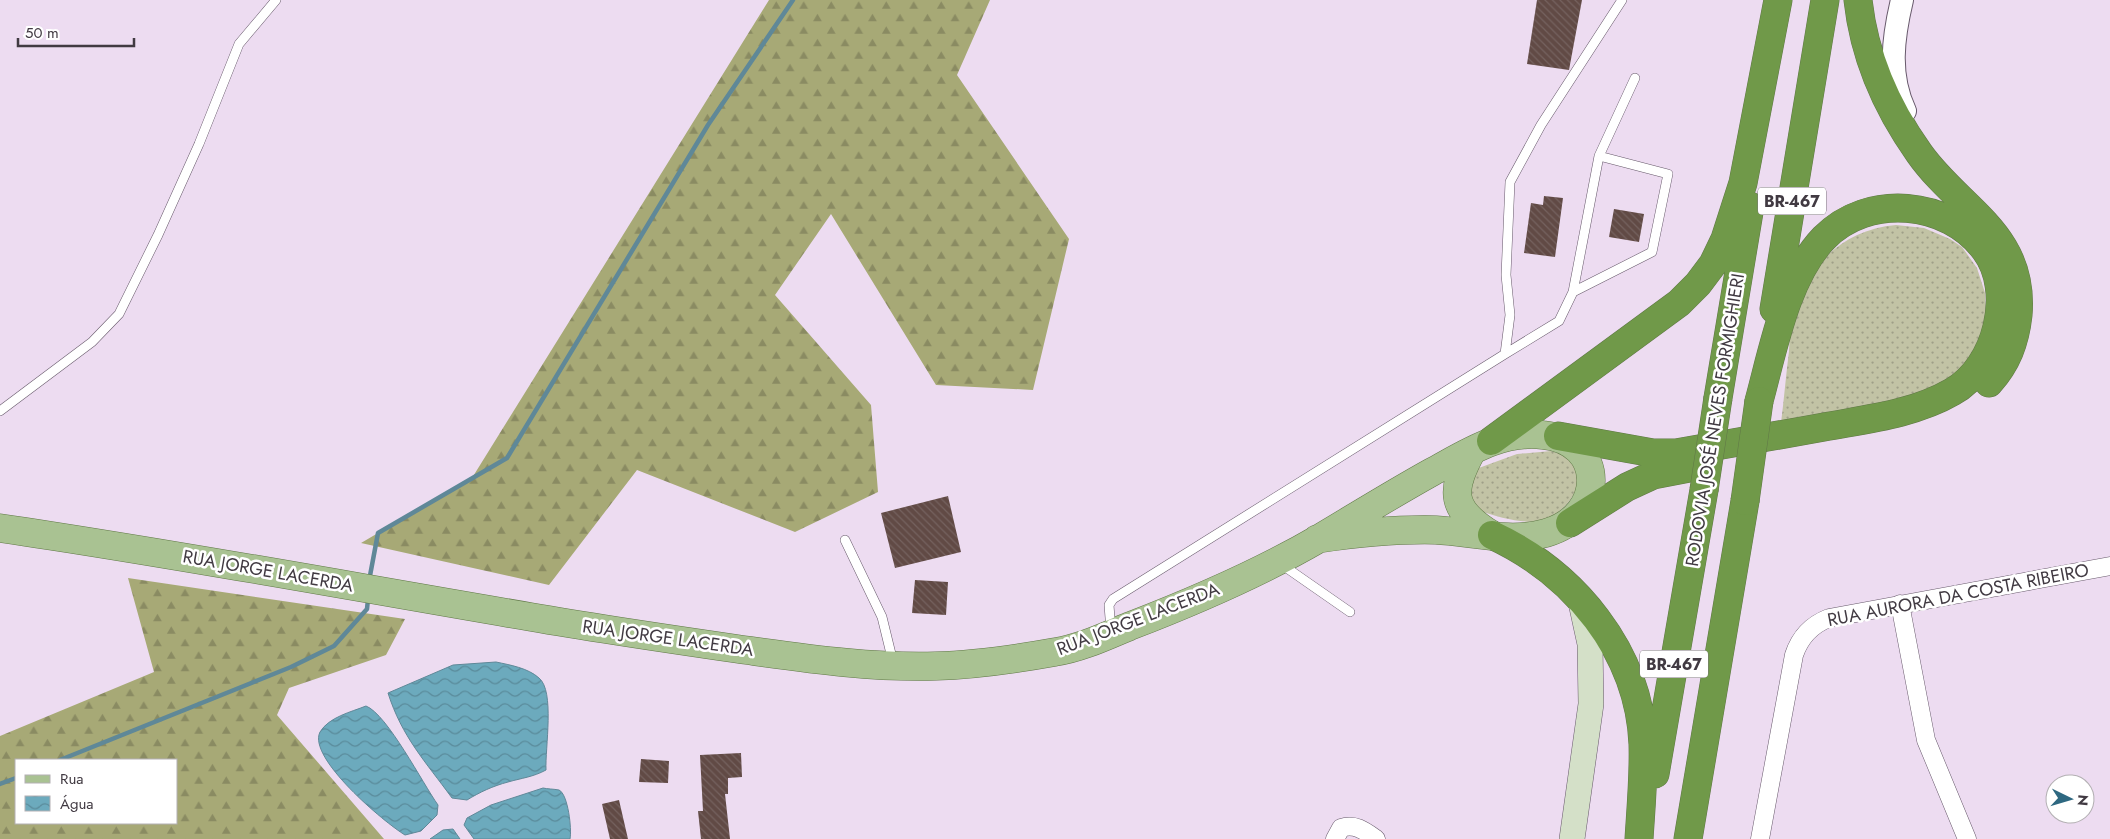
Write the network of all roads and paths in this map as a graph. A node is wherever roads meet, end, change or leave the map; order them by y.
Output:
1 (276, 0) edge
2 (1622, 0) edge
3 (1778, 0) edge
4 (1783, 0) edge
5 (1825, 0) edge
6 (1858, 0) edge
7 (1902, 0) edge
8 (1635, 78) dead end
9 (1599, 156) junction
10 (1973, 208) junction
11 (1573, 292) junction
12 (1505, 354) junction
13 (1759, 402) junction
14 (0, 411) edge
15 (1558, 436) junction
16 (1481, 446) junction
17 (1570, 522) junction
18 (0, 528) edge
19 (1492, 535) junction
20 (1317, 539) junction
21 (845, 540) dead end
22 (1277, 560) junction
23 (2110, 566) edge
24 (1580, 598) junction
25 (1900, 604) junction
26 (1350, 612) dead end
27 (1112, 634) junction
28 (894, 666) junction
29 (1335, 839) edge
30 (1376, 839) edge
31 (1572, 839) edge
32 (1639, 839) edge
33 (1644, 839) edge
34 (1688, 839) edge
35 (1760, 839) edge
36 (1967, 839) edge

1 - 14 lane
2 - 12 lane
3 - 16 highway
4 - 33 highway, RODOVIA JOSÉ NEVES FORMIGHIERI / BR-467, bridge
5 - 13 highway, BR-467
6 - 10 highway
7 - 10 street
8 - 9 lane
9 - 11 lane
9 - 11 lane
10 - 17 highway
11 - 12 lane
12 - 27 lane
13 - 15 highway
13 - 34 highway, BR-467, bridge
15 - 16 main road
15 - 17 main road
16 - 19 main road
16 - 20 main road, RUA JORGE LACERDA
17 - 19 main road
18 - 28 main road, RUA JORGE LACERDA
19 - 20 main road, RUA JORGE LACERDA
19 - 24 highway
20 - 22 main road, RUA JORGE LACERDA
21 - 28 lane
22 - 26 lane
22 - 27 main road, RUA JORGE LACERDA
23 - 25 street, RUA AURORA DA COSTA RIBEIRO
24 - 31 main road
24 - 32 highway
25 - 35 street, RUA AURORA DA COSTA RIBEIRO
25 - 36 street
27 - 28 main road, RUA JORGE LACERDA
29 - 30 street

